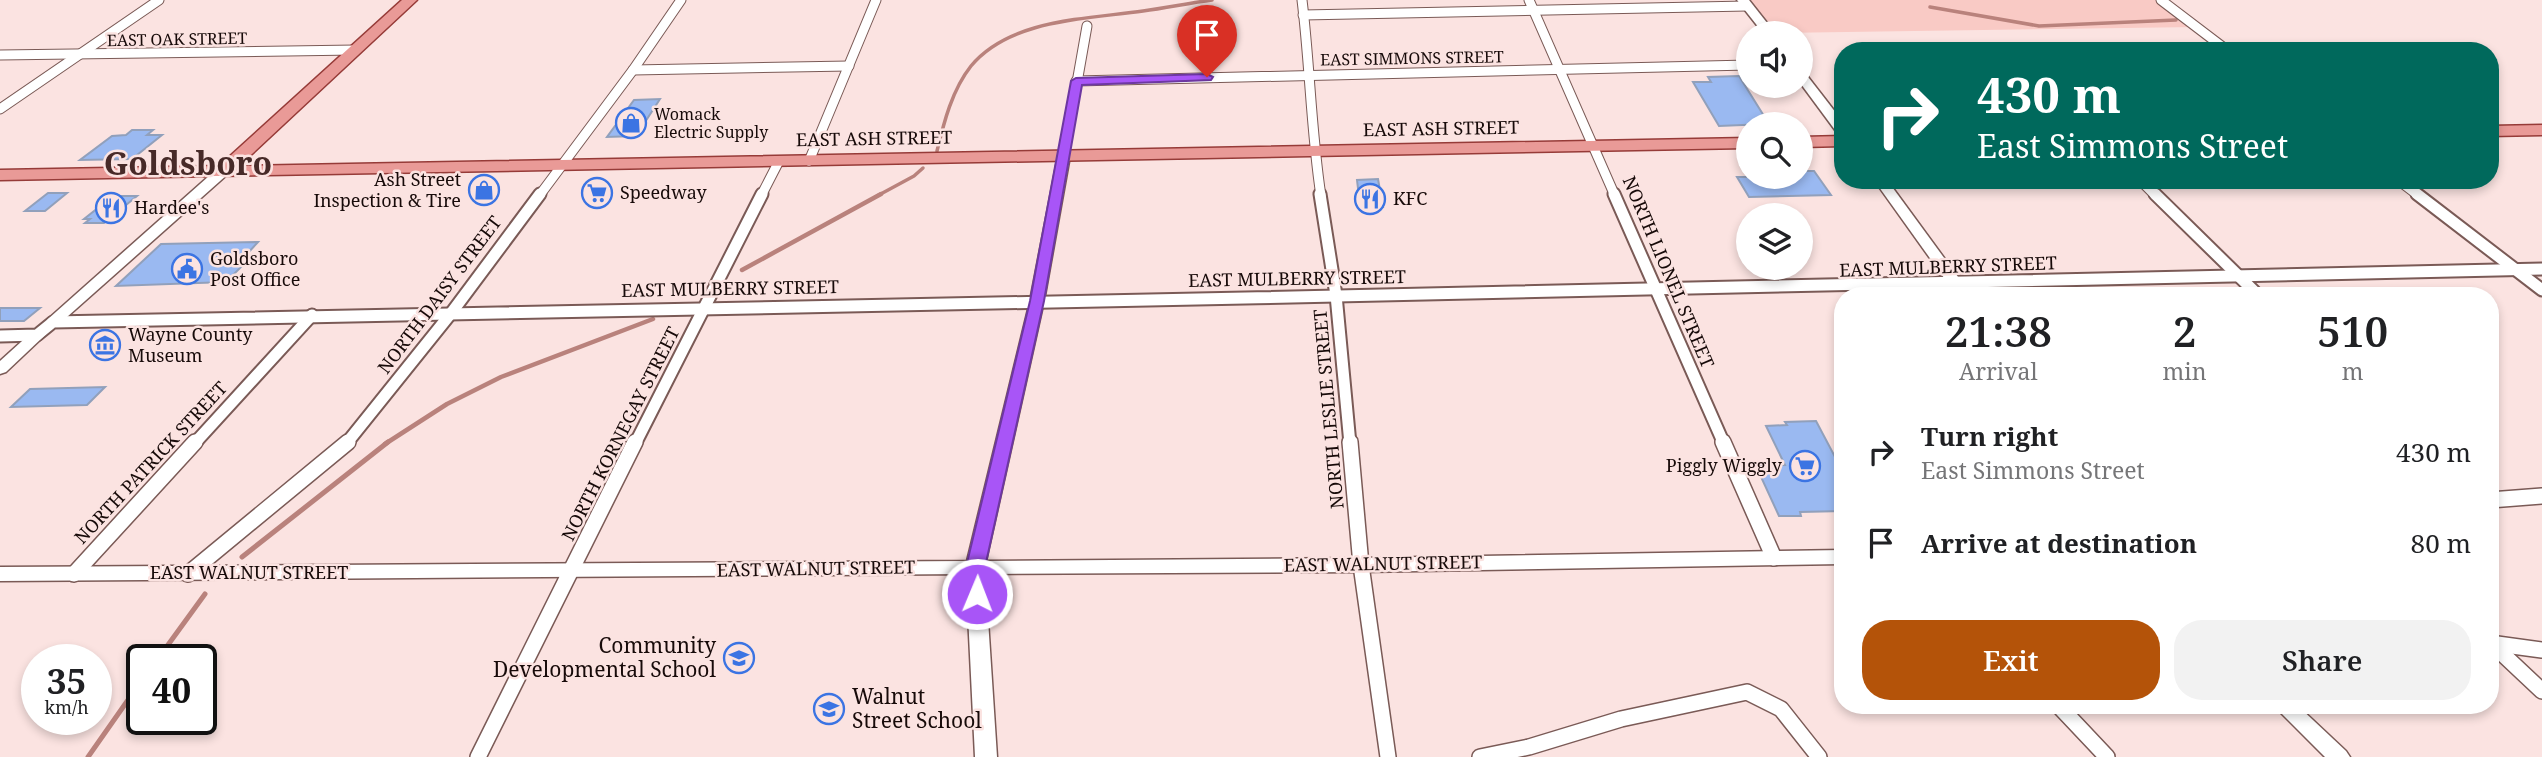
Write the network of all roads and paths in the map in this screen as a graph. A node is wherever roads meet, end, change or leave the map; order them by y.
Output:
1 (159, 0) edge
2 (410, 0) edge
3 (681, 0) edge
4 (876, 0) edge
5 (1302, 0) edge
6 (2161, 0) edge
7 (1745, 3) edge
8 (1532, 5) edge
9 (1303, 15) junction
10 (1759, 21) edge
11 (1087, 26) dead end
12 (2216, 42) edge
13 (355, 50) junction
14 (80, 54) junction
15 (0, 55) edge
16 (1736, 65) edge
17 (849, 66) junction
18 (1560, 68) junction
19 (633, 70) junction
20 (1311, 74) junction
21 (1076, 81) junction
22 (1813, 92) edge
23 (0, 109) edge
24 (1834, 119) edge
25 (2542, 130) edge
26 (2499, 131) edge
27 (1834, 141) edge
28 (1813, 142) edge
29 (1736, 143) edge
30 (1595, 147) junction
31 (1314, 152) junction
32 (1064, 156) junction
33 (779, 161) junction
34 (809, 161) junction
35 (560, 165) junction
36 (223, 171) junction
37 (0, 175) edge
38 (1887, 189) edge
39 (2149, 189) edge
40 (2410, 189) edge
41 (2542, 269) edge
42 (2516, 270) junction
43 (2238, 276) junction
44 (1959, 287) edge
45 (2020, 287) edge
46 (2250, 287) edge
47 (1834, 290) edge
48 (2542, 290) edge
49 (1657, 291) junction
50 (1336, 295) junction
51 (1037, 301) junction
52 (706, 307) junction
53 (452, 312) junction
54 (312, 315) junction
55 (52, 321) junction
56 (37, 335) junction
57 (0, 336) edge
58 (0, 369) edge
59 (2542, 496) edge
60 (2499, 499) edge
61 (1834, 557) edge
62 (1774, 558) junction
63 (1361, 565) junction
64 (975, 567) junction
65 (569, 572) junction
66 (188, 573) junction
67 (0, 574) edge
68 (74, 574) junction
69 (2499, 645) edge
70 (2542, 650) edge
71 (2499, 651) edge
72 (2542, 691) edge
73 (2066, 714) edge
74 (2293, 714) edge
75 (478, 757) edge
76 (986, 757) edge
77 (1388, 757) edge
78 (1480, 757) edge
79 (1819, 757) edge
80 (2107, 757) edge
81 (2339, 757) edge

1 - 14 street
2 - 13 main road
3 - 19 street, NORTH DAISY STREET
4 - 17 street
5 - 9 street, NORTH LESLIE STREET
6 - 12 street
7 - 8 street
7 - 10 main road
8 - 9 street
8 - 18 street, NORTH LIONEL STREET
9 - 20 street, NORTH LESLIE STREET
11 - 21 street
13 - 14 street, EAST OAK STREET
13 - 36 main road
14 - 15 street, EAST OAK STREET
14 - 23 street
16 - 18 street, EAST SIMMONS STREET
17 - 19 street
17 - 34 street
18 - 20 street, EAST SIMMONS STREET
18 - 30 street, NORTH LIONEL STREET
19 - 35 street, NORTH DAISY STREET
20 - 21 street, EAST SIMMONS STREET
20 - 31 street, NORTH LESLIE STREET
21 - 32 street
22 - 24 main road
25 - 26 main road
27 - 28 main road
29 - 30 main road, EAST ASH STREET
30 - 31 main road, EAST ASH STREET
30 - 49 street, NORTH LIONEL STREET
31 - 32 main road, EAST ASH STREET
31 - 50 street, NORTH LESLIE STREET
32 - 34 main road, EAST ASH STREET
32 - 51 street
33 - 34 main road, EAST ASH STREET
33 - 35 main road, EAST ASH STREET
33 - 52 street, NORTH KORNEGAY STREET
35 - 36 main road, EAST ASH STREET
35 - 53 street, NORTH DAISY STREET
36 - 37 main road, EAST ASH STREET
36 - 55 street
38 - 44 street
39 - 43 street
40 - 42 street
41 - 42 street, EAST MULBERRY STREET
42 - 43 street, EAST MULBERRY STREET
42 - 48 street
43 - 45 street, EAST MULBERRY STREET
43 - 46 street
47 - 49 street, EAST MULBERRY STREET
49 - 50 street, EAST MULBERRY STREET
49 - 62 street, NORTH LIONEL STREET
50 - 51 street, EAST MULBERRY STREET
50 - 63 street, NORTH LESLIE STREET
51 - 52 street, EAST MULBERRY STREET
51 - 64 street
52 - 53 street, EAST MULBERRY STREET
52 - 65 street, NORTH KORNEGAY STREET
53 - 54 street, EAST MULBERRY STREET
53 - 66 street, NORTH DAISY STREET
54 - 55 street, EAST MULBERRY STREET
54 - 68 street, NORTH PATRICK STREET
55 - 56 street
56 - 57 street
56 - 58 street
59 - 60 street
61 - 62 street, EAST WALNUT STREET
62 - 63 street, EAST WALNUT STREET
63 - 64 street, EAST WALNUT STREET
63 - 77 street, NORTH LESLIE STREET
64 - 65 street, EAST WALNUT STREET
64 - 76 street
65 - 66 street, EAST WALNUT STREET
65 - 75 street, NORTH KORNEGAY STREET
66 - 68 street, EAST WALNUT STREET
67 - 68 street, EAST WALNUT STREET
69 - 70 street
71 - 72 street
73 - 80 street
74 - 81 street
78 - 79 street

